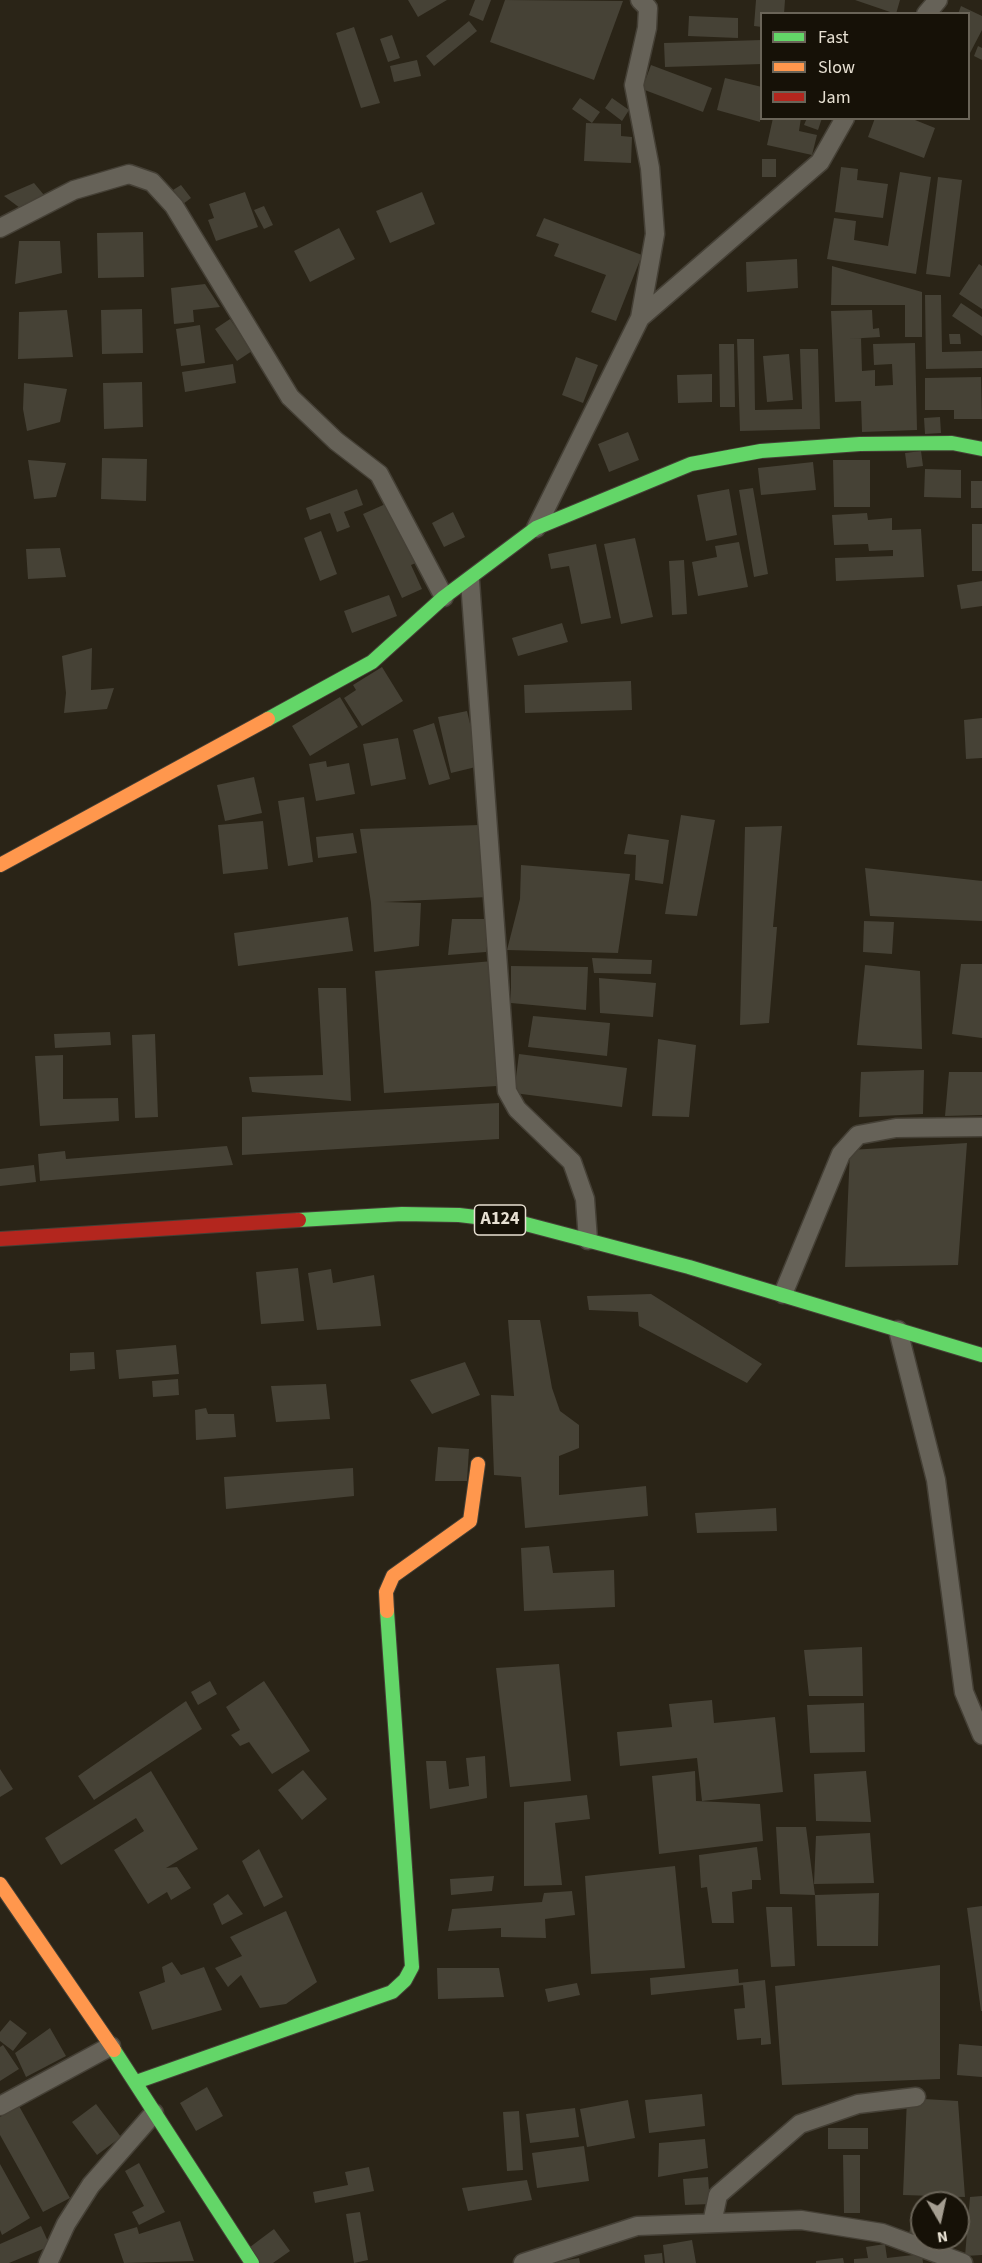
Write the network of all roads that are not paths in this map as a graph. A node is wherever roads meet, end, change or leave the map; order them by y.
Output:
1 (640, 0) edge
2 (938, 0) edge
3 (928, 12) edge
4 (844, 120) edge
5 (0, 228) edge
6 (640, 318) junction
7 (982, 449) edge
8 (536, 528) junction
9 (470, 581) junction
10 (444, 597) junction
11 (0, 864) edge
12 (982, 1126) edge
13 (0, 1239) edge
14 (588, 1240) junction
15 (783, 1294) junction
16 (897, 1330) junction
17 (982, 1355) edge
18 (478, 1464) dead end
19 (982, 1734) edge
20 (0, 1884) edge
21 (111, 2046) junction
22 (136, 2082) junction
23 (916, 2097) dead end
24 (0, 2106) edge
25 (154, 2114) junction
26 (712, 2223) junction
27 (48, 2263) edge
28 (252, 2263) edge
29 (524, 2263) edge
30 (963, 2263) edge

1 - 6 street
2 - 3 street
4 - 6 street
5 - 10 street
6 - 8 street
7 - 8 main road
8 - 9 main road
9 - 10 main road
9 - 14 street
10 - 11 main road
12 - 15 street
13 - 14 main road, A124
14 - 15 main road, A124
15 - 16 main road, A124
16 - 17 main road, A124
16 - 19 street
18 - 22 main road
20 - 21 main road
21 - 22 main road
21 - 24 street
22 - 25 main road
23 - 26 street
25 - 27 street
25 - 28 main road
26 - 29 street
26 - 30 street

